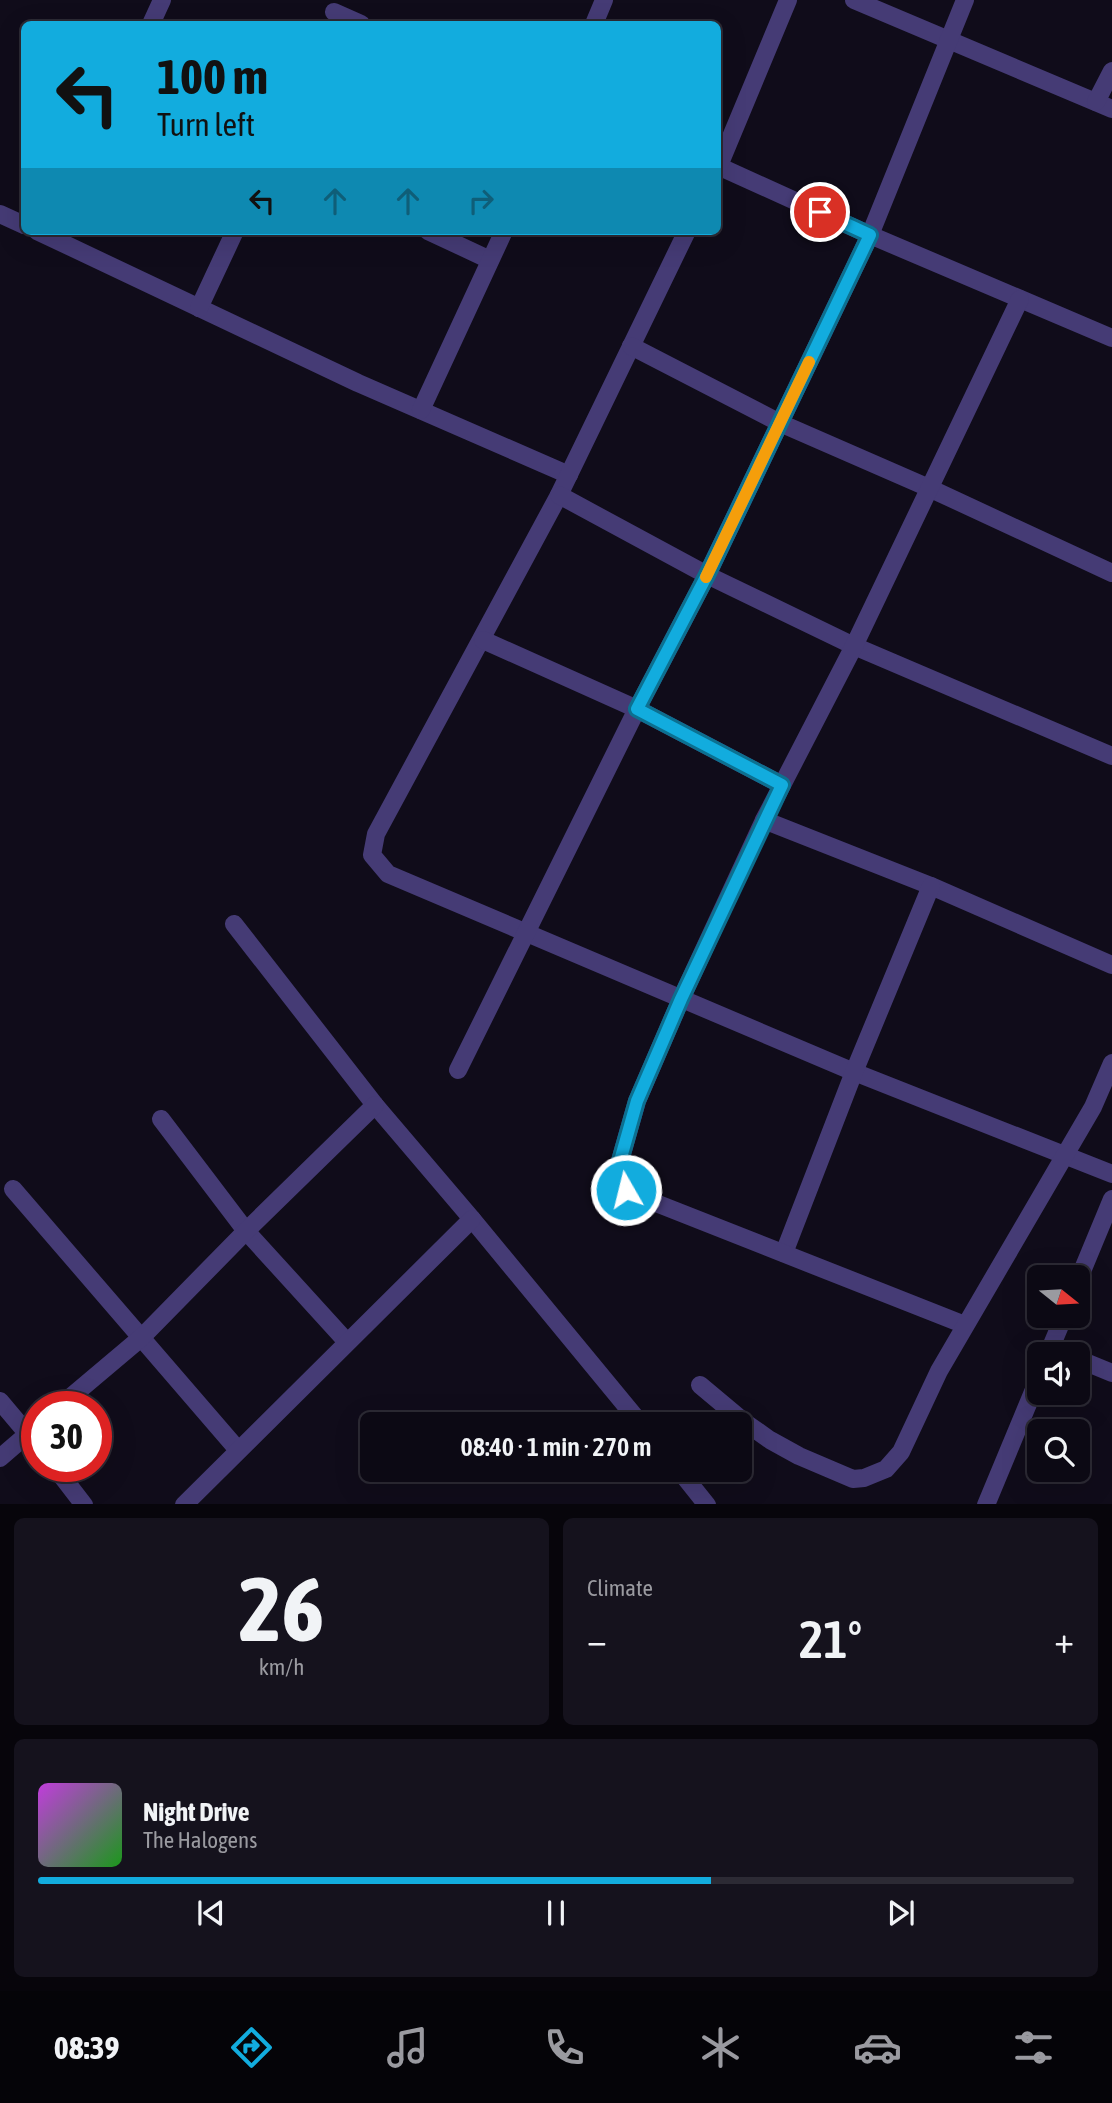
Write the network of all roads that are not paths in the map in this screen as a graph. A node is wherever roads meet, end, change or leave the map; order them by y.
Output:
1 (162, 0) edge
2 (604, 0) edge
3 (788, 0) edge
4 (854, 0) edge
5 (965, 0) edge
6 (334, 12) edge
7 (152, 21) edge
8 (354, 21) edge
9 (595, 21) edge
10 (949, 38) junction
11 (1112, 71) edge
12 (1104, 106) edge
13 (721, 160) edge
14 (721, 168) edge
15 (0, 214) edge
16 (21, 224) edge
17 (50, 235) edge
18 (232, 235) edge
19 (437, 235) edge
20 (502, 235) edge
21 (685, 235) edge
22 (870, 235) junction
23 (491, 260) junction
24 (1020, 299) junction
25 (199, 308) junction
26 (1112, 338) edge
27 (631, 346) junction
28 (421, 410) junction
29 (780, 423) junction
30 (569, 475) junction
31 (929, 488) junction
32 (559, 495) junction
33 (1112, 573) edge
34 (707, 575) junction
35 (483, 640) junction
36 (854, 646) junction
37 (637, 709) junction
38 (1112, 756) edge
39 (782, 785) junction
40 (764, 820) junction
41 (931, 886) junction
42 (234, 924) dead end
43 (526, 931) junction
44 (1112, 965) edge
45 (681, 999) junction
46 (1112, 1063) edge
47 (458, 1070) dead end
48 (854, 1072) junction
49 (375, 1105) junction
50 (161, 1119) dead end
51 (1064, 1155) junction
52 (1112, 1174) edge
53 (13, 1189) dead end
54 (1112, 1199) edge
55 (472, 1219) junction
56 (246, 1231) junction
57 (783, 1253) junction
58 (1085, 1265) edge
59 (965, 1325) junction
60 (142, 1337) junction
61 (347, 1342) junction
62 (1090, 1364) edge
63 (1112, 1373) edge
64 (701, 1385) dead end
65 (78, 1391) edge
66 (0, 1401) edge
67 (1027, 1405) edge
68 (631, 1412) edge
69 (21, 1422) edge
70 (21, 1444) edge
71 (238, 1450) junction
72 (0, 1458) edge
73 (67, 1482) edge
74 (689, 1482) edge
75 (84, 1504) edge
76 (184, 1504) edge
77 (707, 1504) edge
78 (986, 1504) edge

1 - 7 street
2 - 9 street
3 - 13 street
4 - 10 street
5 - 10 street
6 - 8 street
10 - 12 street
10 - 22 street
11 - 12 street
14 - 22 street
15 - 16 street
17 - 25 street
18 - 25 street
19 - 23 street
20 - 23 street
21 - 27 street
22 - 24 street
22 - 29 street
23 - 28 street
24 - 26 street
24 - 31 street
25 - 28 street
27 - 29 street
27 - 30 street
28 - 30 street
29 - 31 street
29 - 34 street
30 - 32 street
31 - 33 street
31 - 36 street
32 - 34 street
32 - 35 street
34 - 36 street
34 - 37 street
35 - 37 street
35 - 43 street
36 - 38 street
36 - 39 street
37 - 39 street
37 - 43 street
39 - 40 street
40 - 41 street
40 - 45 street
41 - 44 street
41 - 48 street
42 - 49 street
43 - 45 street
43 - 47 street
45 - 48 street
45 - 57 street
46 - 51 street
48 - 51 street
48 - 57 street
49 - 55 street
49 - 56 street
50 - 56 street
51 - 52 street
51 - 59 street
53 - 60 street
54 - 58 street
55 - 61 street
55 - 68 street
56 - 60 street
56 - 61 street
57 - 59 street
59 - 64 street
60 - 65 street
60 - 71 street
61 - 71 street
62 - 63 street
66 - 69 street
67 - 78 street
70 - 72 street
71 - 76 street
73 - 75 street
74 - 77 street

